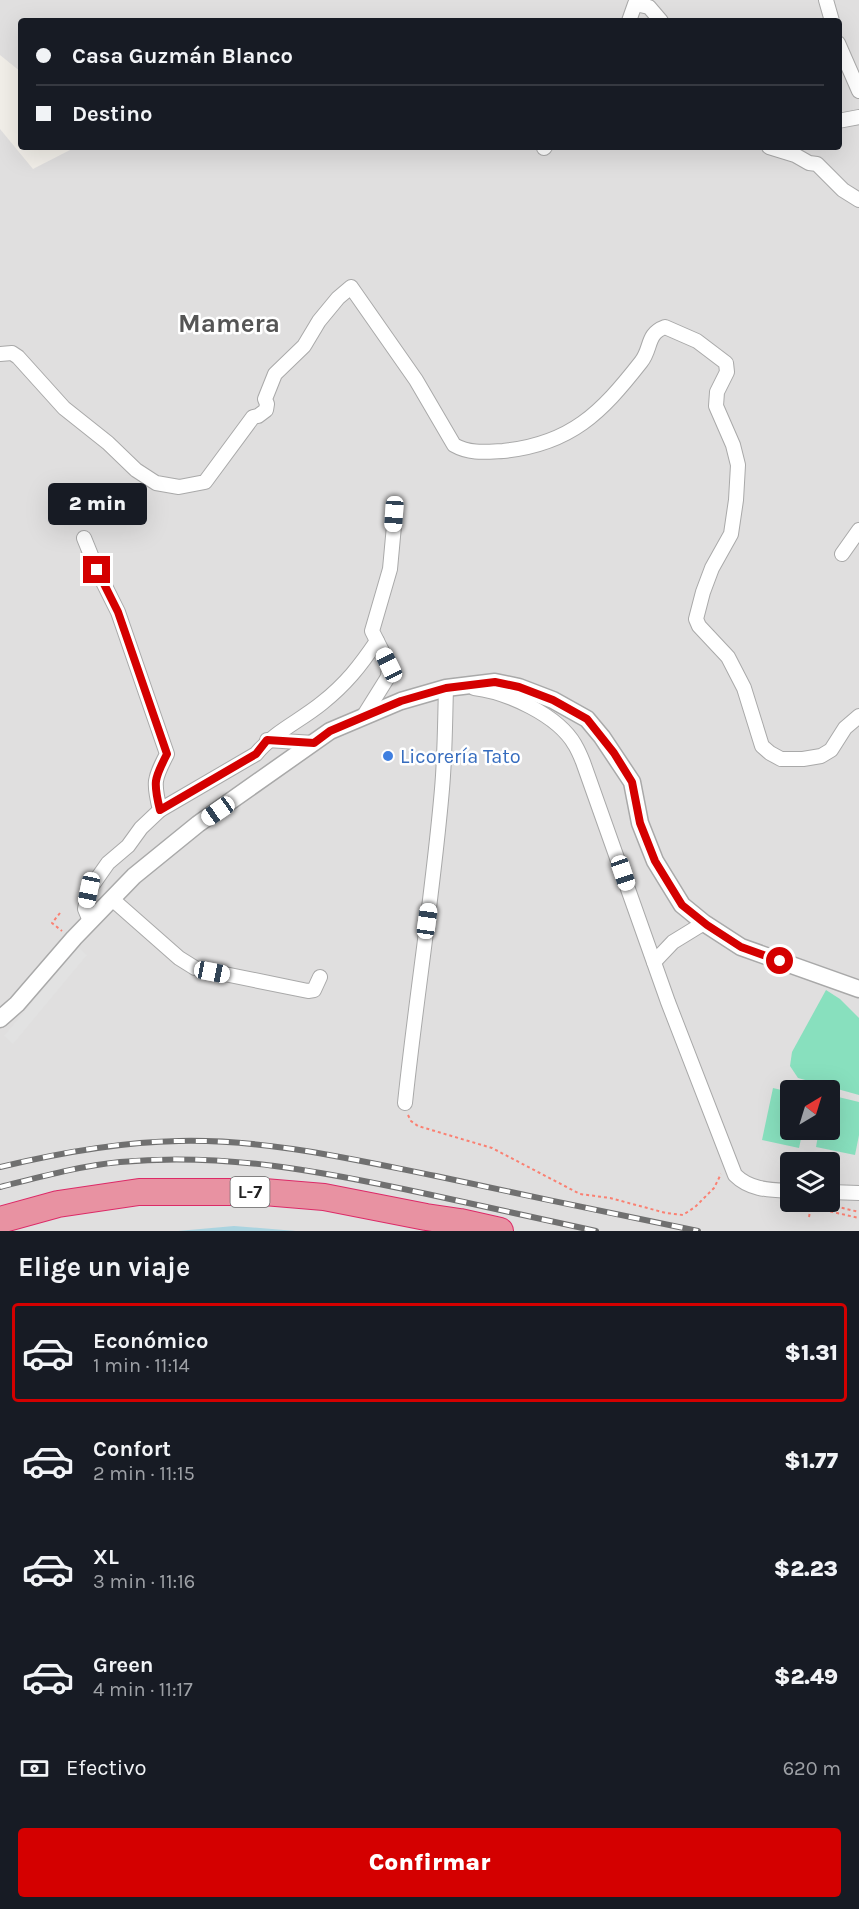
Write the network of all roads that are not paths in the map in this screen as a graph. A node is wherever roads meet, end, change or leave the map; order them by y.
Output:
1 (826, 0) edge
2 (630, 18) edge
3 (658, 18) edge
4 (831, 18) edge
5 (842, 52) edge
6 (859, 91) edge
7 (859, 117) edge
8 (842, 121) edge
9 (779, 150) edge
10 (859, 200) edge
11 (0, 354) edge
12 (394, 514) dead end
13 (859, 530) edge
14 (84, 538) dead end
15 (842, 554) dead end
16 (377, 641) junction
17 (454, 688) junction
18 (859, 716) edge
19 (363, 717) junction
20 (267, 740) junction
21 (314, 743) junction
22 (160, 810) junction
23 (112, 899) junction
24 (90, 921) junction
25 (704, 923) junction
26 (654, 962) junction
27 (320, 977) dead end
28 (859, 989) edge
29 (3, 1013) edge
30 (405, 1103) road end
31 (780, 1190) edge
32 (859, 1193) edge
33 (840, 1196) edge
34 (0, 1220) edge
35 (500, 1231) edge

1 - 4 street
2 - 3 street
5 - 6 street
7 - 8 street
9 - 10 street
11 - 18 street
12 - 16 street
13 - 15 street
14 - 22 street
16 - 19 street
16 - 20 street
17 - 19 street
17 - 25 street
17 - 26 street
17 - 30 street
19 - 21 street
20 - 21 street
20 - 22 street
21 - 23 street
22 - 24 street
23 - 24 street
23 - 27 street
24 - 29 street
25 - 26 street
25 - 28 street
26 - 31 street
32 - 33 street
34 - 35 highway, L-7

